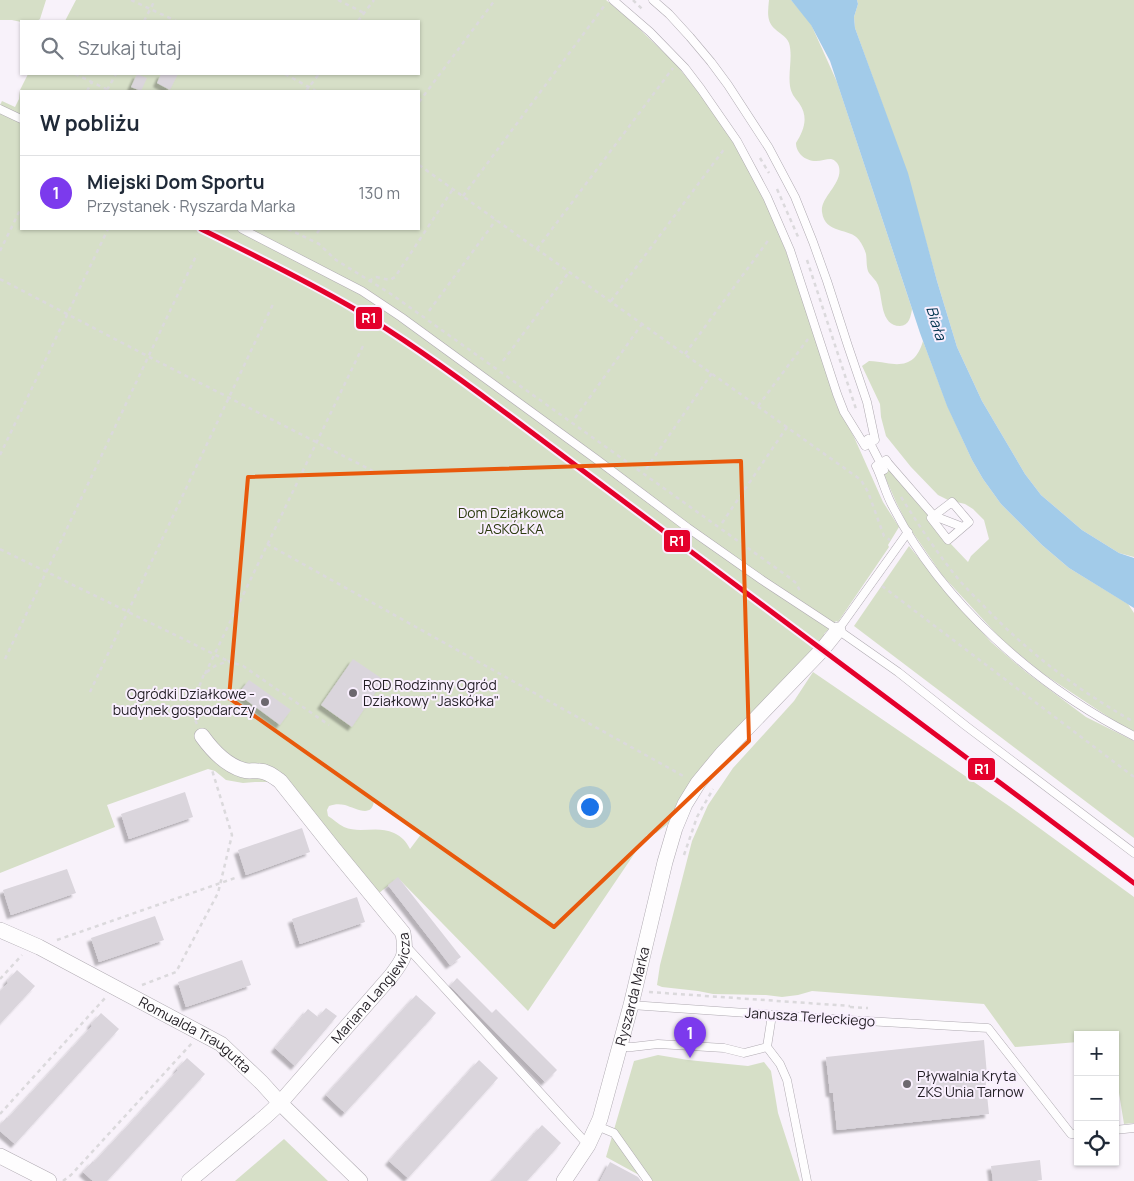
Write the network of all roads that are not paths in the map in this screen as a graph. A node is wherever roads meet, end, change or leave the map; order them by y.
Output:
1 (653, 0) edge
2 (610, 2) edge
3 (0, 108) edge
4 (20, 118) edge
5 (244, 230) edge
6 (869, 441) junction
7 (883, 467) junction
8 (934, 516) junction
9 (960, 526) dead end
10 (908, 532) junction
11 (838, 630) junction
12 (202, 736) road end
13 (1134, 736) edge
14 (1134, 853) edge
15 (0, 930) edge
16 (406, 946) junction
17 (631, 1005) junction
18 (772, 1015) junction
19 (620, 1047) junction
20 (768, 1047) junction
21 (280, 1103) junction
22 (597, 1126) junction
23 (1134, 1128) edge
24 (1119, 1130) edge
25 (1074, 1134) edge
26 (588, 1145) junction
27 (0, 1156) edge
28 (49, 1181) edge
29 (189, 1181) edge
30 (360, 1181) edge
31 (564, 1181) edge
32 (648, 1181) edge
33 (807, 1181) edge

1 - 6 lane
2 - 6 lane
3 - 4 lane
5 - 11 lane
6 - 7 lane
7 - 8 lane
7 - 10 lane
8 - 8 lane
8 - 9 lane
10 - 11 lane
10 - 13 lane
11 - 14 lane
11 - 17 street, Ryszarda Marka
12 - 16 street, Mariana Langiewicza
15 - 21 street, Romualda Traugutta
16 - 21 street, Mariana Langiewicza
16 - 26 lane
17 - 18 lane, Janusza Terleckiego
17 - 19 street, Ryszarda Marka
18 - 20 lane
18 - 25 lane, Janusza Terleckiego
19 - 20 lane
19 - 22 street, Ryszarda Marka
20 - 33 lane
21 - 29 street, Mariana Langiewicza
21 - 30 street, Romualda Traugutta
22 - 26 street, Ryszarda Marka
22 - 32 lane
23 - 24 lane
26 - 31 street, Ryszarda Marka
27 - 28 street

